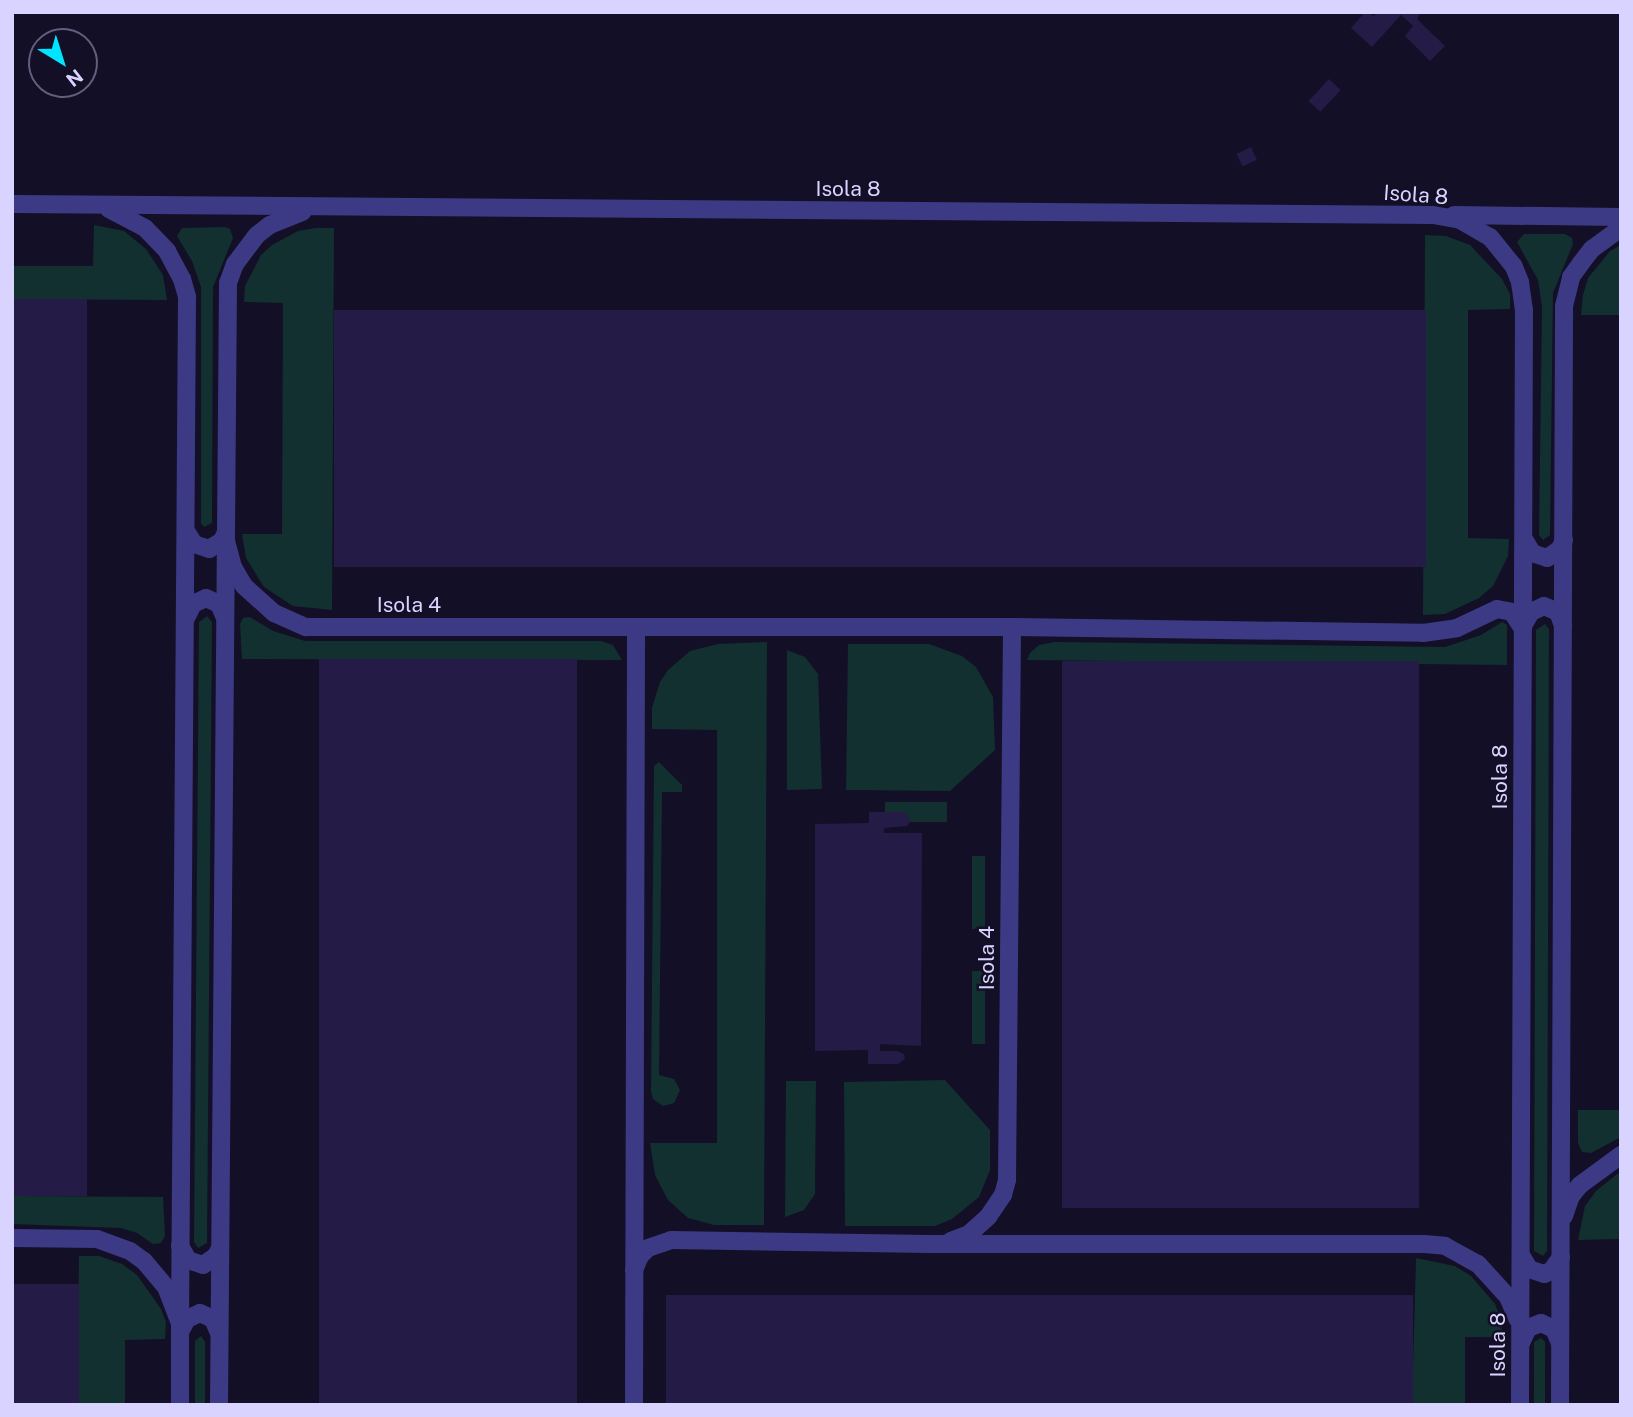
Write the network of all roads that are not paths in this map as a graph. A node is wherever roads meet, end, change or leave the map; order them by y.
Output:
1 (12, 204) edge
2 (92, 204) junction
3 (326, 208) junction
4 (1433, 215) junction
5 (1621, 217) edge
6 (1621, 228) edge
7 (186, 531) junction
8 (226, 536) junction
9 (1524, 539) junction
10 (1564, 540) junction
11 (186, 618) junction
12 (225, 618) junction
13 (1563, 626) junction
14 (636, 627) junction
15 (1012, 627) junction
16 (1524, 629) junction
17 (1621, 1155) edge
18 (1561, 1237) junction
19 (12, 1238) edge
20 (930, 1244) junction
21 (180, 1246) junction
22 (220, 1248) junction
23 (1521, 1255) junction
24 (1560, 1257) junction
25 (634, 1270) junction
26 (180, 1329) junction
27 (219, 1333) junction
28 (1520, 1339) junction
29 (1560, 1343) junction
30 (180, 1405) edge
31 (219, 1405) edge
32 (634, 1405) edge
33 (1520, 1405) edge
34 (1560, 1405) edge

1 - 2 lane
2 - 3 lane
2 - 7 lane
3 - 4 lane, Isola 8
3 - 8 lane
4 - 5 lane
4 - 9 lane, Isola 8
6 - 10 lane
7 - 8 lane
7 - 11 lane
8 - 12 lane
8 - 14 lane, Isola 4
9 - 10 lane
9 - 16 lane, Isola 8
10 - 13 lane
11 - 12 lane
11 - 21 lane
12 - 22 lane
13 - 16 lane
13 - 18 lane
14 - 15 lane, Isola 4
14 - 25 lane
15 - 16 lane, Isola 4
15 - 20 lane, Isola 4
16 - 23 lane, Isola 8
17 - 18 lane
18 - 24 lane
19 - 26 lane
20 - 25 lane, Isola 4
20 - 28 lane, Isola 4
21 - 22 lane
21 - 26 lane
22 - 27 lane
23 - 24 lane
23 - 28 lane, Isola 8
24 - 29 lane
25 - 32 lane
26 - 27 lane
26 - 30 lane
27 - 31 lane
28 - 29 lane
28 - 33 lane, Isola 8
29 - 34 lane

